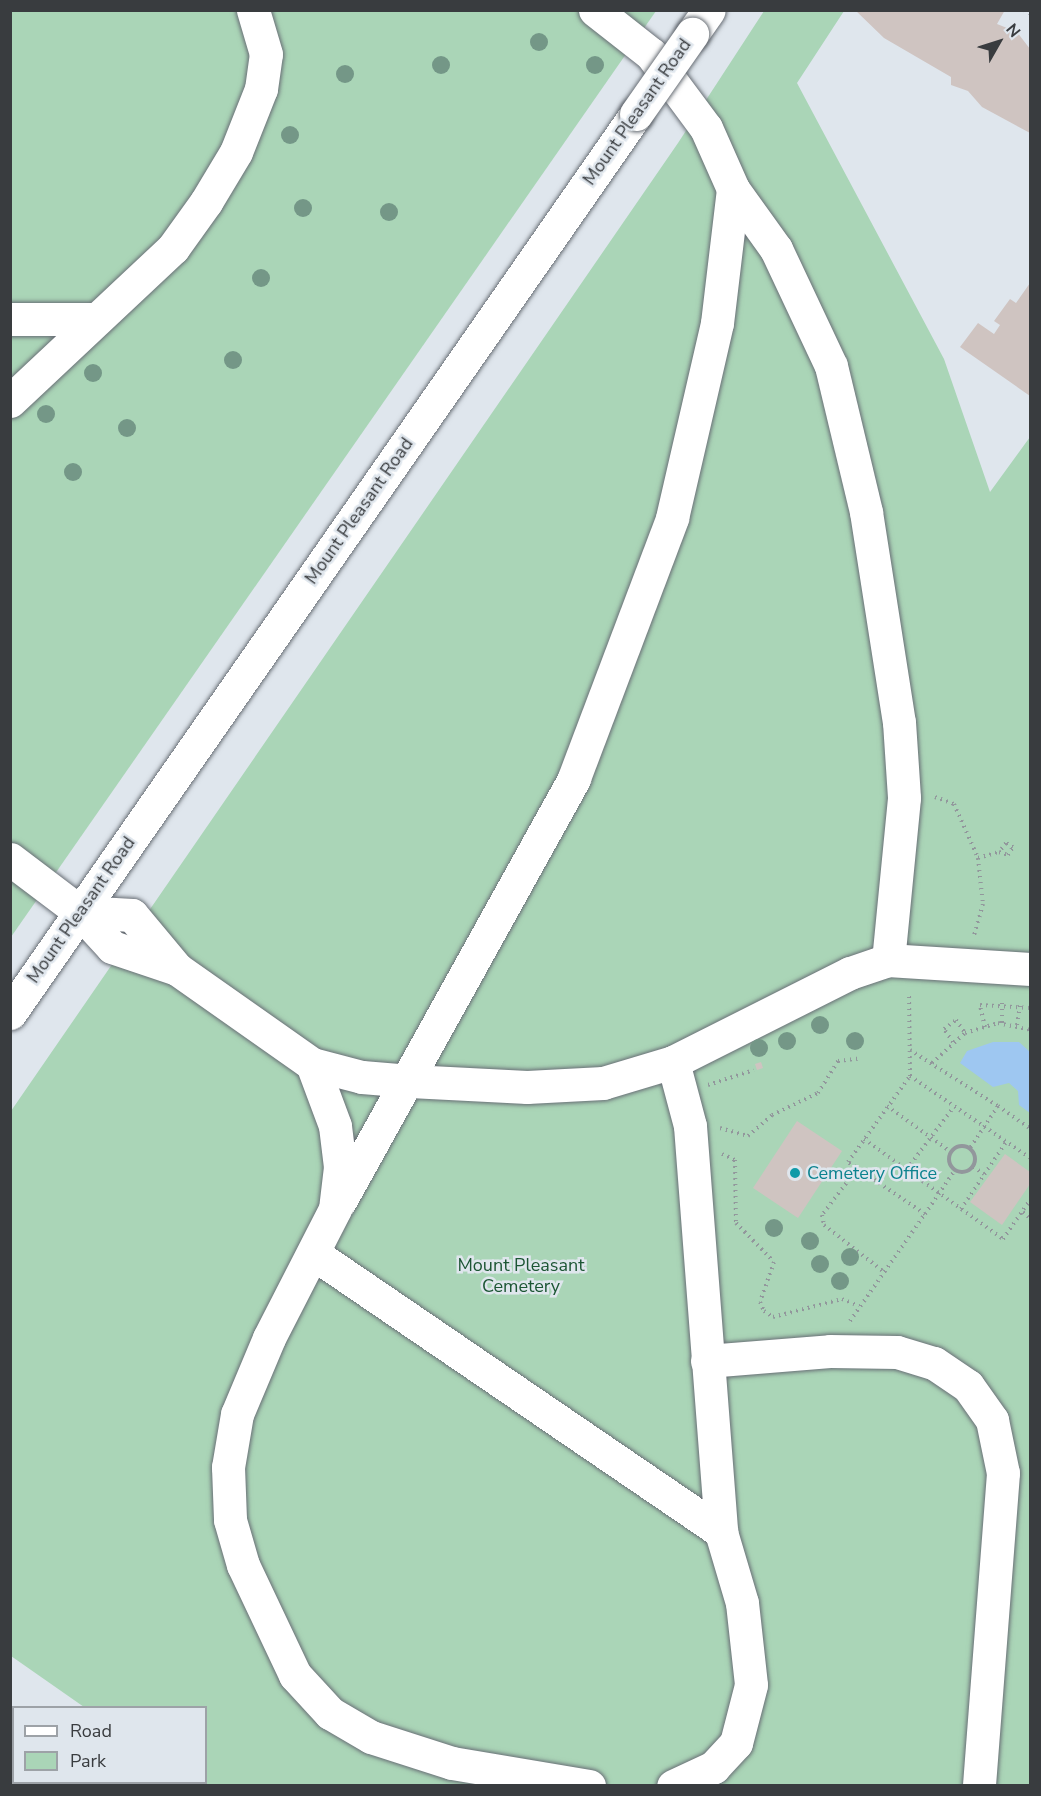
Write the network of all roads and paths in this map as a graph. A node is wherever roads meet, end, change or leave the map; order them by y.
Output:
1 (253, 10) edge
2 (595, 10) edge
3 (1024, 10) edge
4 (1030, 13) edge
5 (701, 22) edge
6 (733, 189) junction
7 (10, 319) edge
8 (96, 319) junction
9 (10, 401) edge
10 (904, 798) junction
11 (999, 852) dead end
12 (978, 858) junction
13 (10, 859) edge
14 (80, 912) junction
15 (898, 960) junction
16 (967, 964) junction
17 (1030, 969) edge
18 (1002, 1003) junction
19 (1020, 1005) junction
20 (1030, 1008) edge
21 (10, 1013) edge
22 (1030, 1023) edge
23 (1002, 1024) junction
24 (1017, 1026) junction
25 (985, 1027) junction
26 (1029, 1029) edge
27 (965, 1033) junction
28 (953, 1042) junction
29 (910, 1050) junction
30 (861, 1058) dead end
31 (932, 1063) junction
32 (312, 1064) junction
33 (754, 1070) dead end
34 (910, 1076) junction
35 (677, 1077) junction
36 (410, 1081) junction
37 (887, 1106) junction
38 (998, 1106) junction
39 (953, 1108) junction
40 (690, 1126) junction
41 (984, 1128) junction
42 (1030, 1128) edge
43 (931, 1138) junction
44 (864, 1139) junction
45 (1006, 1142) junction
46 (970, 1148) junction
47 (951, 1152) junction
48 (1030, 1158) edge
49 (973, 1167) junction
50 (857, 1168) junction
51 (907, 1169) junction
52 (955, 1170) junction
53 (984, 1174) junction
54 (939, 1193) junction
55 (1030, 1200) edge
56 (335, 1209) junction
57 (961, 1209) junction
58 (1023, 1212) junction
59 (925, 1214) junction
60 (1030, 1218) edge
61 (314, 1254) junction
62 (884, 1272) junction
63 (859, 1306) junction
64 (830, 1351) junction
65 (707, 1361) junction
66 (721, 1532) junction
67 (589, 1785) edge
68 (674, 1785) edge
69 (979, 1785) edge

1 - 8 main road
2 - 6 main road
3 - 4 path
5 - 14 main road, Mount Pleasant Road, bridge
6 - 10 main road
6 - 36 main road
7 - 8 main road
8 - 9 main road
10 - 12 path
10 - 15 main road
11 - 12 path
12 - 16 path
13 - 14 main road
14 - 21 main road, Mount Pleasant Road
14 - 32 main road
15 - 16 main road
15 - 29 path
15 - 35 main road
16 - 17 main road
18 - 19 path
18 - 23 path
18 - 25 path
19 - 20 path
19 - 24 path
22 - 26 path
23 - 24 path
23 - 25 path
24 - 26 path
25 - 27 path
27 - 28 path
27 - 28 path
28 - 31 path
29 - 31 path
29 - 34 path
30 - 40 path
31 - 38 path
32 - 36 main road
32 - 56 main road
33 - 35 path
34 - 37 path
34 - 39 path
35 - 36 main road
35 - 40 main road
36 - 56 main road
37 - 43 path
37 - 44 path
38 - 41 path
38 - 42 path
39 - 41 path
39 - 43 path
40 - 63 path
40 - 65 main road
41 - 45 path
41 - 46 path
43 - 47 path
43 - 51 path
44 - 50 path
44 - 51 path
45 - 48 path
45 - 53 path
46 - 47 path
46 - 49 path
47 - 52 path
49 - 52 path
49 - 53 path
50 - 59 path
50 - 62 path
51 - 54 path
52 - 54 path
53 - 57 path
54 - 57 path
54 - 59 path
55 - 58 path
56 - 61 main road
57 - 58 path
58 - 60 path
59 - 62 path
61 - 66 main road
61 - 67 main road
62 - 63 path
63 - 64 path
64 - 65 main road
64 - 69 main road
65 - 66 main road
66 - 68 main road

